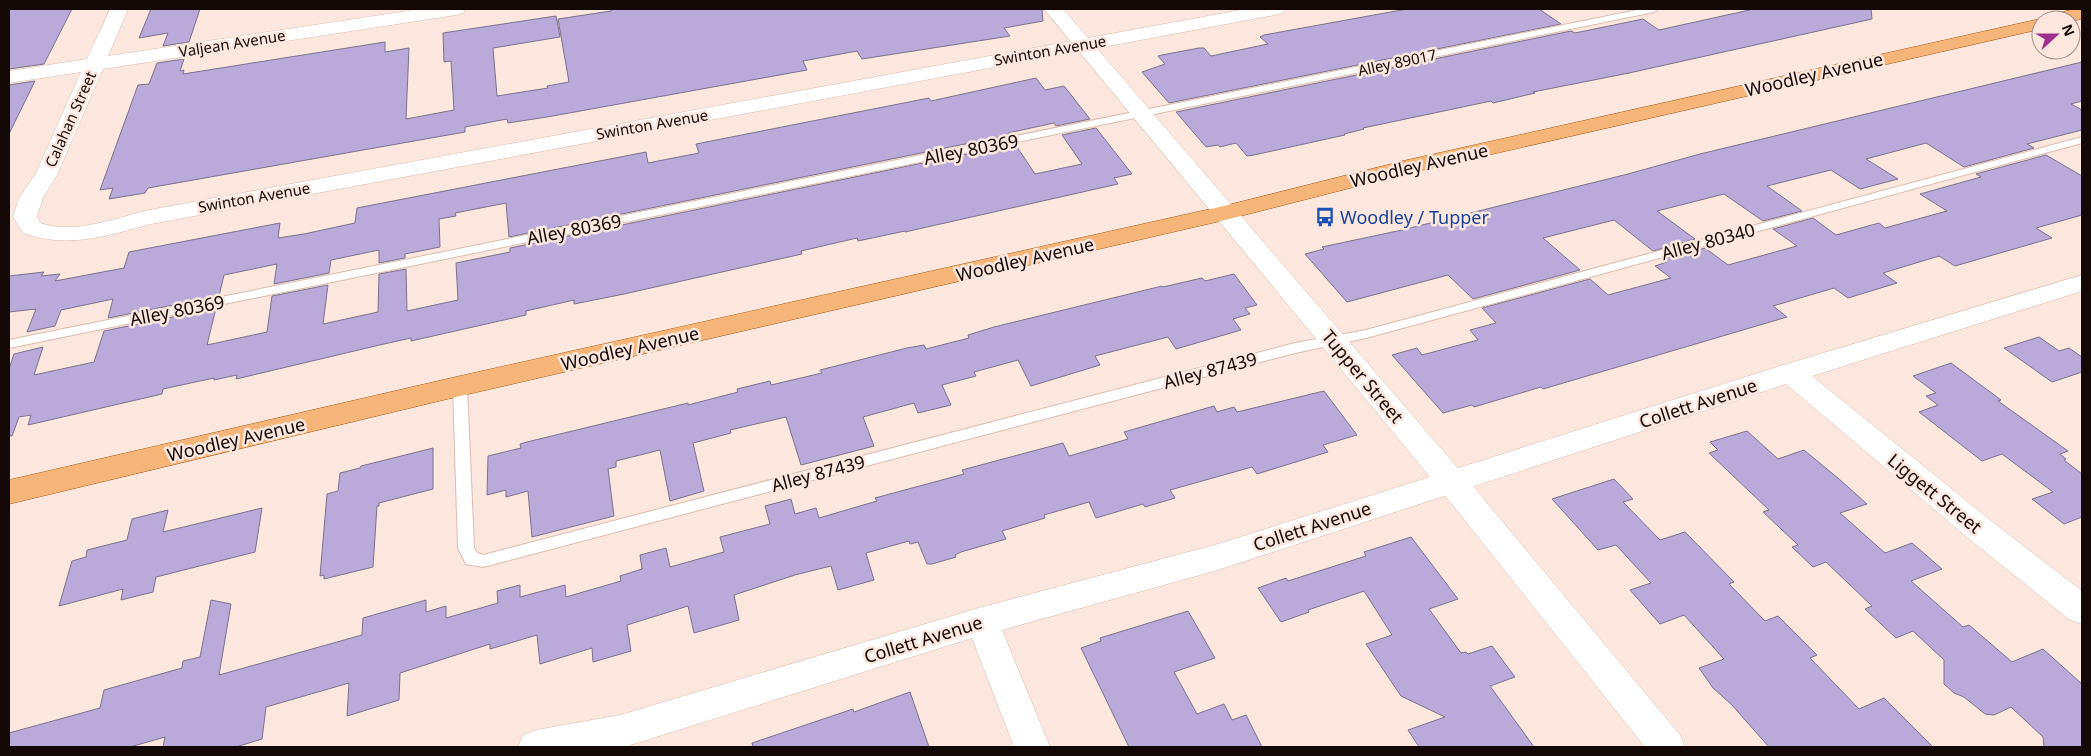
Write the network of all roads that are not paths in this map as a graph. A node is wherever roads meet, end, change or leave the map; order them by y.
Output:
1 (119, 9) edge
2 (456, 9) edge
3 (1053, 9) edge
4 (1275, 9) edge
5 (1654, 9) edge
6 (2031, 25) edge
7 (1081, 44) junction
8 (95, 64) junction
9 (9, 77) edge
10 (1140, 114) junction
11 (2082, 140) edge
12 (1225, 213) junction
13 (31, 228) joint
14 (2079, 287) edge
15 (1333, 340) junction
16 (9, 344) edge
17 (1790, 374) junction
18 (460, 386) junction
19 (1451, 481) junction
20 (9, 492) edge
21 (2082, 610) edge
22 (982, 621) junction
23 (536, 747) edge
24 (1032, 747) edge
25 (1667, 747) edge

1 - 8 street, Calahan Street
2 - 8 street, Valjean Avenue
3 - 7 street, Tupper Street
4 - 7 street, Swinton Avenue
5 - 10 lane, Alley 89017
6 - 12 main road, Woodley Avenue
7 - 10 street, Tupper Street
7 - 13 street, Swinton Avenue
8 - 9 street, Valjean Avenue
8 - 13 street, Calahan Street
10 - 12 street, Tupper Street
10 - 16 lane, Alley 80369
11 - 15 lane, Alley 80340
12 - 15 street, Tupper Street
12 - 18 main road, Woodley Avenue
14 - 17 street, Collett Avenue
15 - 18 lane, Alley 87439
15 - 19 street, Tupper Street
17 - 19 street, Collett Avenue
17 - 21 street, Liggett Street
18 - 20 main road, Woodley Avenue
19 - 22 street, Collett Avenue
19 - 25 street, Tupper Street
22 - 23 street, Collett Avenue
22 - 24 street

